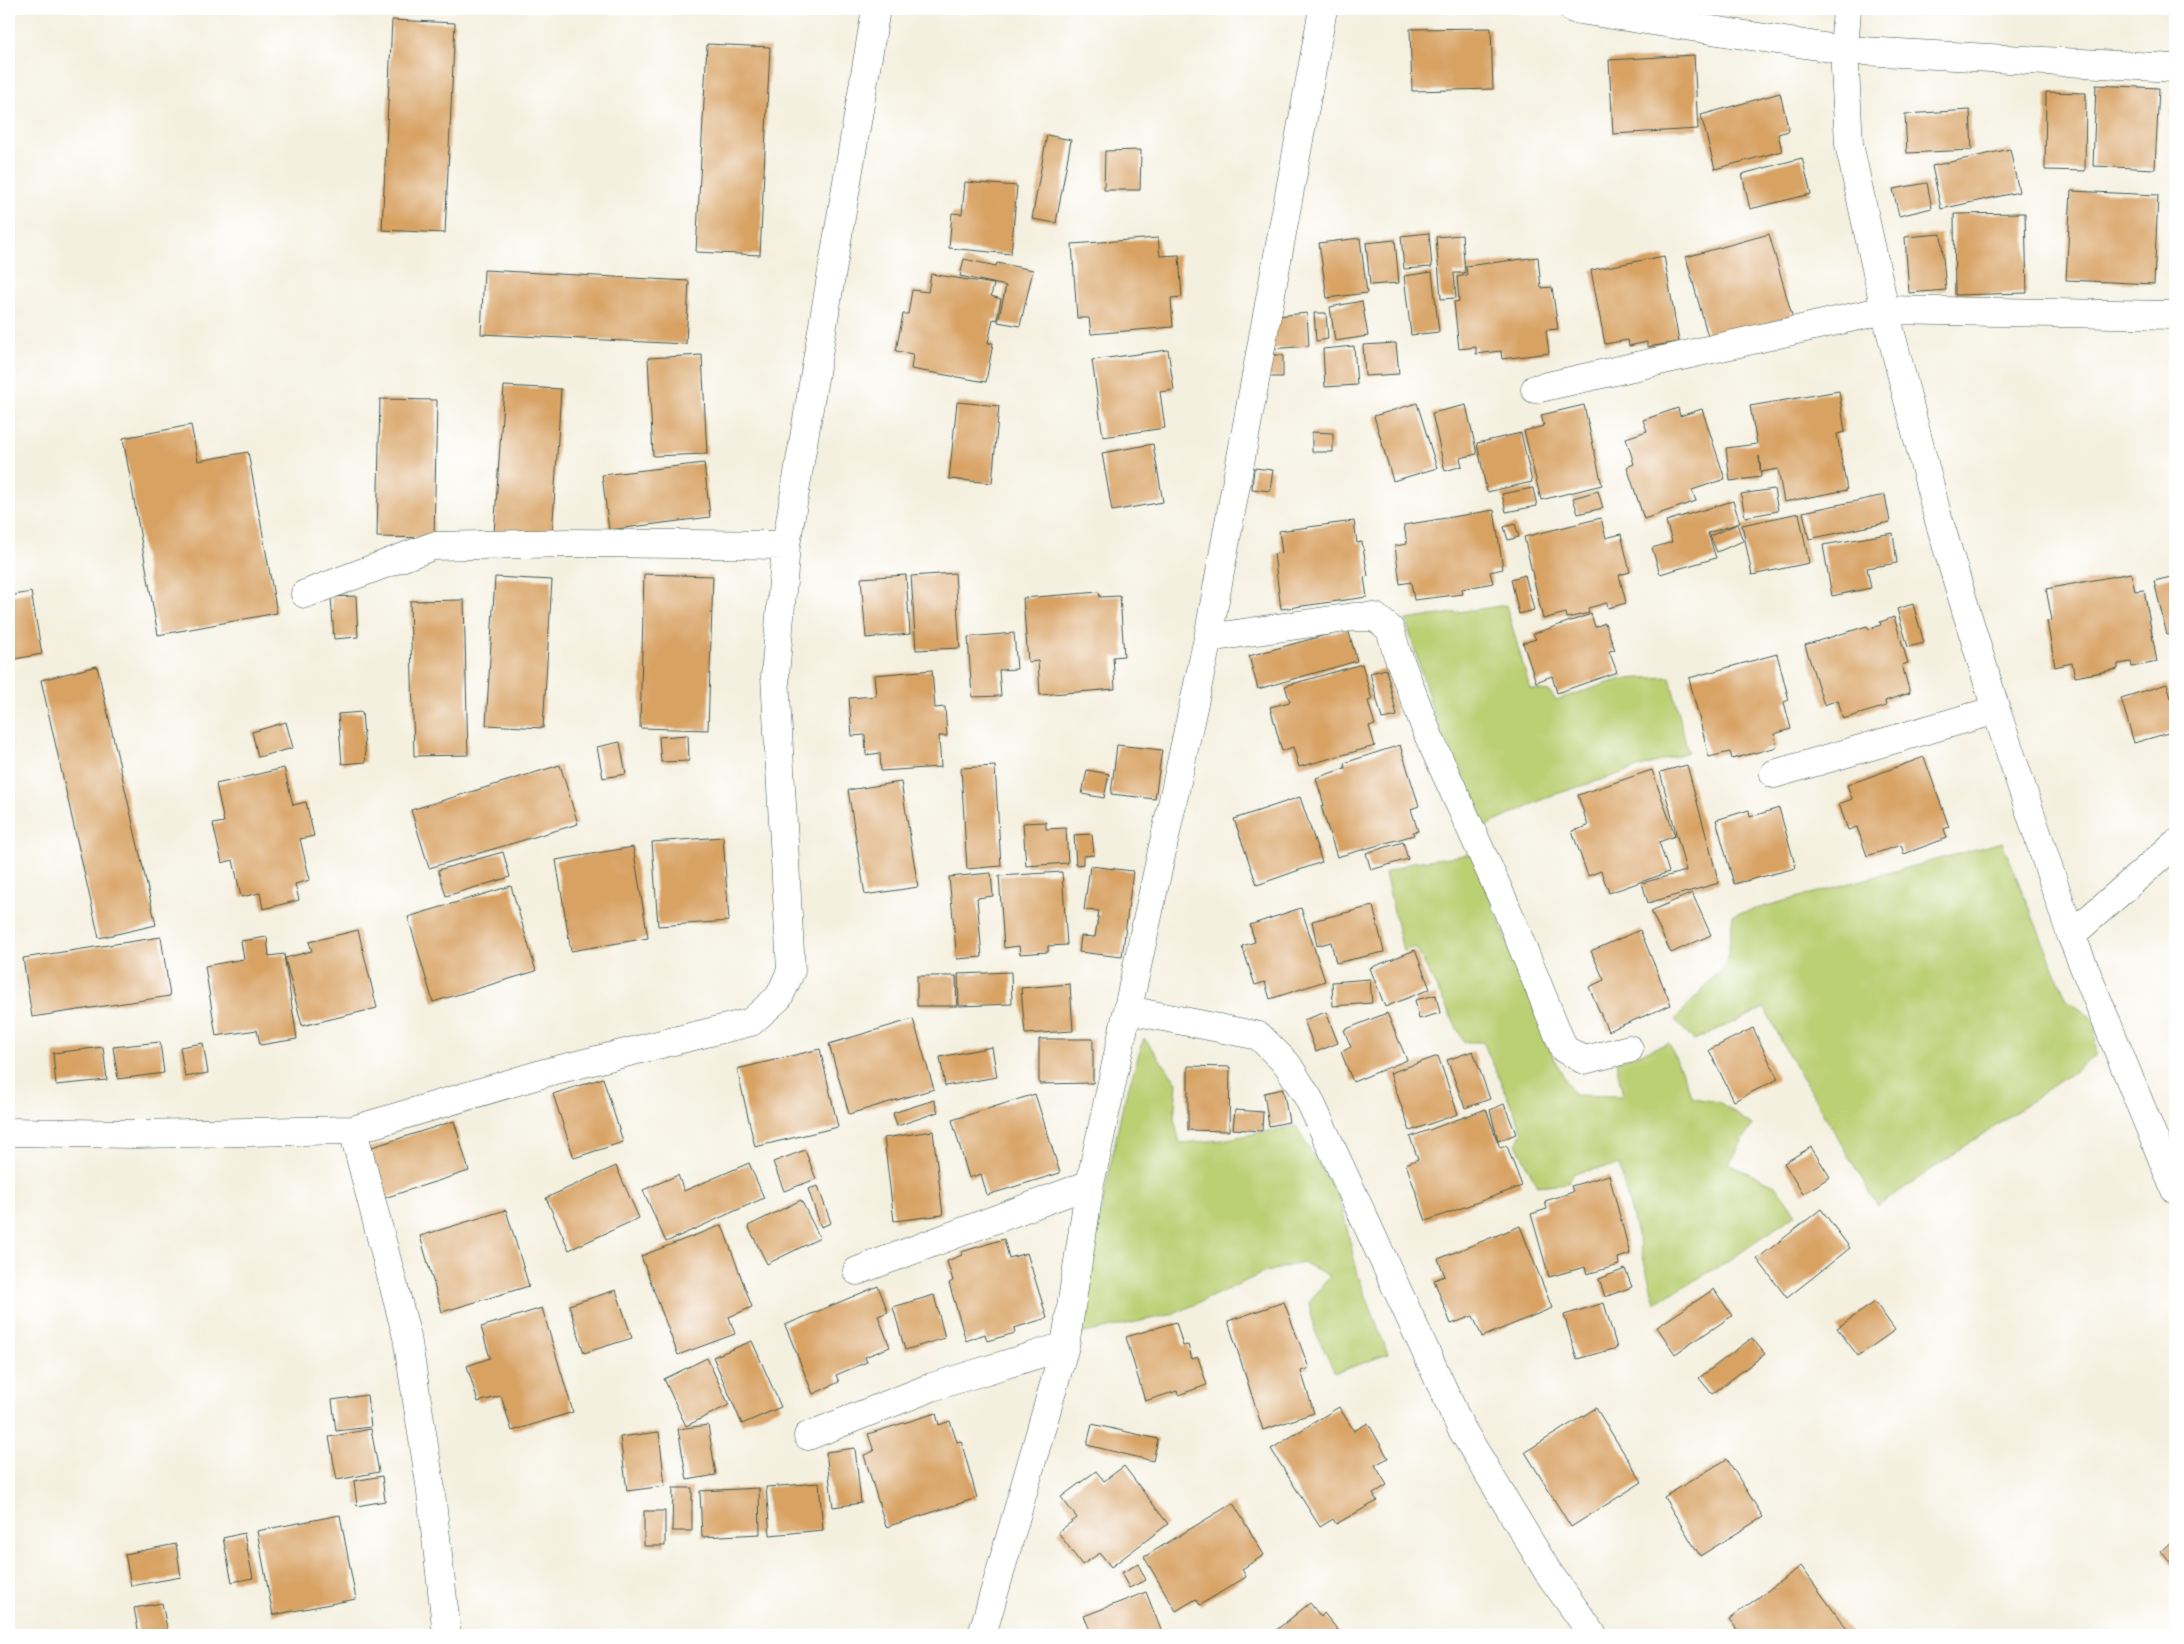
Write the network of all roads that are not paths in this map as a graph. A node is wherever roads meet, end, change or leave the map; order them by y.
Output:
1 (876, 9) edge
2 (1323, 9) edge
3 (1573, 9) edge
4 (1847, 9) edge
5 (1844, 50) junction
6 (2175, 68) edge
7 (1885, 310) junction
8 (2175, 315) edge
9 (1535, 389) dead end
10 (786, 545) junction
11 (305, 594) dead end
12 (1208, 638) junction
13 (1996, 710) junction
14 (1774, 774) dead end
15 (2175, 844) edge
16 (2072, 935) junction
17 (1128, 1010) junction
18 (1629, 1049) dead end
19 (353, 1130) junction
20 (9, 1132) edge
21 (1090, 1184) junction
22 (2175, 1190) edge
23 (857, 1271) dead end
24 (1065, 1346) junction
25 (808, 1436) dead end
26 (447, 1635) edge
27 (982, 1635) edge
28 (1593, 1635) edge

1 - 10 street
2 - 12 street
3 - 5 street
4 - 5 street
5 - 6 street
5 - 7 street
7 - 8 street
7 - 9 street
7 - 13 street
10 - 11 street
10 - 19 street
12 - 17 street
12 - 18 street
13 - 14 street
13 - 16 street
15 - 16 street
16 - 22 street
17 - 21 street
17 - 28 street
19 - 20 street
19 - 26 street
21 - 23 street
21 - 24 street
24 - 25 street
24 - 27 street

